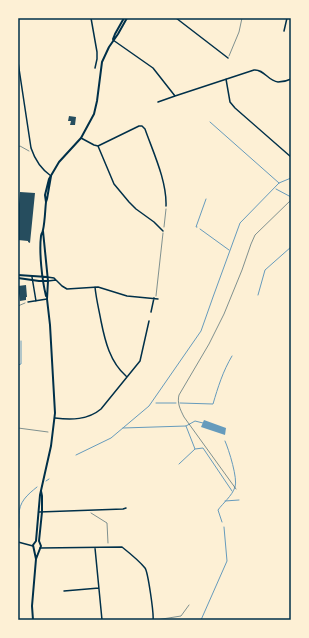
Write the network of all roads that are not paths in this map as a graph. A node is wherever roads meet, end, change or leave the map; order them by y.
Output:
1 (91, 18) edge
2 (124, 18) edge
3 (127, 18) edge
4 (176, 18) edge
5 (287, 18) edge
6 (284, 32) dead end
7 (113, 40) junction
8 (228, 58) road end
9 (18, 62) edge
10 (95, 68) dead end
11 (226, 79) junction
12 (291, 79) edge
13 (176, 96) junction
14 (158, 102) dead end
15 (81, 138) junction
16 (98, 146) junction
17 (291, 153) edge
18 (289, 155) junction
19 (291, 157) edge
20 (51, 176) junction
21 (166, 206) road end
22 (43, 231) junction
23 (163, 231) road end
24 (18, 274) edge
25 (32, 277) junction
26 (43, 277) junction
27 (47, 277) junction
28 (18, 278) edge
29 (32, 280) junction
30 (56, 280) junction
31 (44, 281) junction
32 (48, 281) junction
33 (95, 287) junction
34 (47, 299) junction
35 (36, 301) junction
36 (28, 302) road end
37 (151, 312) dead end
38 (149, 321) dead end
39 (127, 377) junction
40 (55, 418) junction
41 (126, 508) dead end
42 (40, 512) junction
43 (18, 542) edge
44 (35, 543) junction
45 (39, 544) junction
46 (33, 546) junction
47 (95, 548) junction
48 (34, 549) junction
49 (40, 549) junction
50 (36, 559) junction
51 (99, 588) junction
52 (64, 591) dead end
53 (33, 620) edge
54 (102, 620) edge
55 (153, 620) edge

1 - 10 street
2 - 7 main road
3 - 7 main road
4 - 8 street
5 - 6 street
7 - 13 street
7 - 15 main road
9 - 20 street
11 - 12 street
11 - 13 street
11 - 18 street
13 - 14 street
15 - 16 street
15 - 20 main road
16 - 21 street
16 - 23 street
17 - 18 street
18 - 19 street
20 - 22 main road
22 - 26 main road
22 - 27 main road
24 - 25 main road
25 - 26 main road
25 - 29 street
26 - 27 main road
26 - 31 main road
27 - 30 street
27 - 32 main road
28 - 29 main road
29 - 31 main road
29 - 35 street
30 - 32 street
30 - 33 street
31 - 32 main road
31 - 34 main road
32 - 34 main road
33 - 37 street
33 - 39 street
34 - 35 street
34 - 40 main road
35 - 36 street
38 - 39 street
39 - 40 street
40 - 42 main road
41 - 42 street
42 - 44 main road
42 - 45 main road
43 - 46 street
44 - 45 main road
44 - 46 main road
45 - 49 main road
46 - 48 main road
47 - 49 street
47 - 51 street
47 - 55 street
48 - 49 main road
48 - 50 main road
49 - 50 main road
50 - 53 main road
51 - 52 street
51 - 54 street

